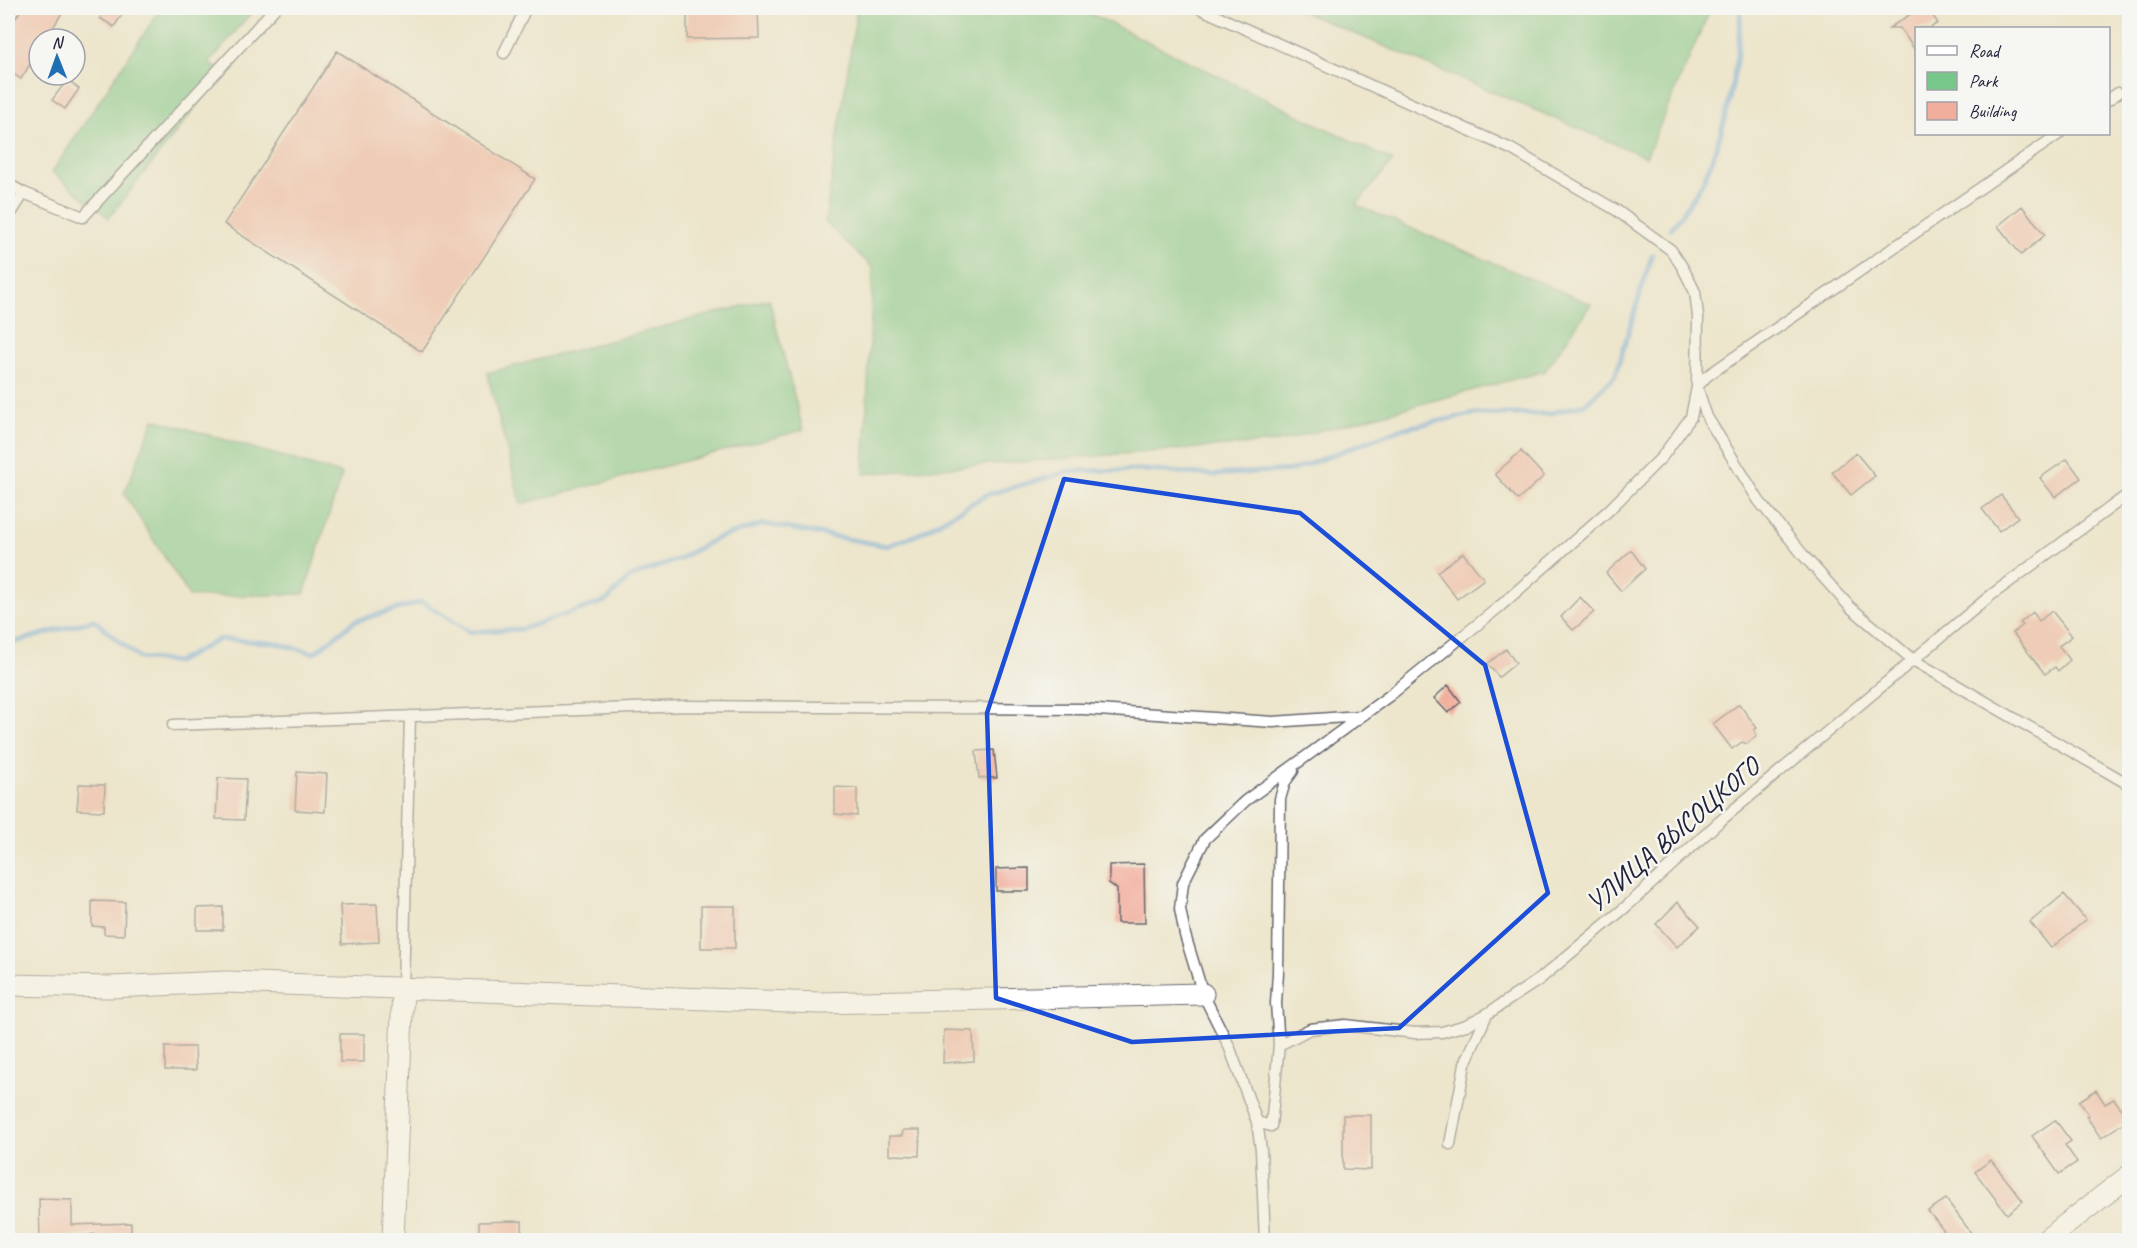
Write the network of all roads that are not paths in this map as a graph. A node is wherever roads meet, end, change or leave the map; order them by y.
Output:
1 (275, 8) edge
2 (526, 8) edge
3 (1199, 8) edge
4 (504, 53) dead end
5 (2058, 135) edge
6 (8, 184) edge
7 (24, 193) junction
8 (8, 218) edge
9 (1697, 387) junction
10 (2130, 493) edge
11 (1913, 660) junction
12 (410, 716) junction
13 (1361, 716) junction
14 (173, 725) dead end
15 (1298, 764) junction
16 (2130, 785) edge
17 (8, 985) edge
18 (403, 988) junction
19 (1203, 994) junction
20 (1487, 1014) junction
21 (1279, 1045) junction
22 (1257, 1122) junction
23 (1450, 1144) dead end
24 (2130, 1175) edge
25 (393, 1240) edge
26 (1265, 1240) edge
27 (2046, 1240) edge

1 - 7 lane
2 - 4 lane
3 - 9 lane
5 - 9 lane
6 - 7 lane
7 - 8 lane
9 - 11 lane
9 - 13 lane
10 - 11 lane, УЛИЦА ВЫСОЦКОГО
11 - 16 lane
11 - 20 lane, УЛИЦА ВЫСОЦКОГО
12 - 13 lane
12 - 14 lane
12 - 18 lane
13 - 15 lane
15 - 19 lane
15 - 21 lane
17 - 18 street
18 - 19 street
18 - 25 street
19 - 22 lane
20 - 21 lane, УЛИЦА ВЫСОЦКОГО
20 - 23 lane
21 - 22 lane
22 - 26 lane
24 - 27 street

